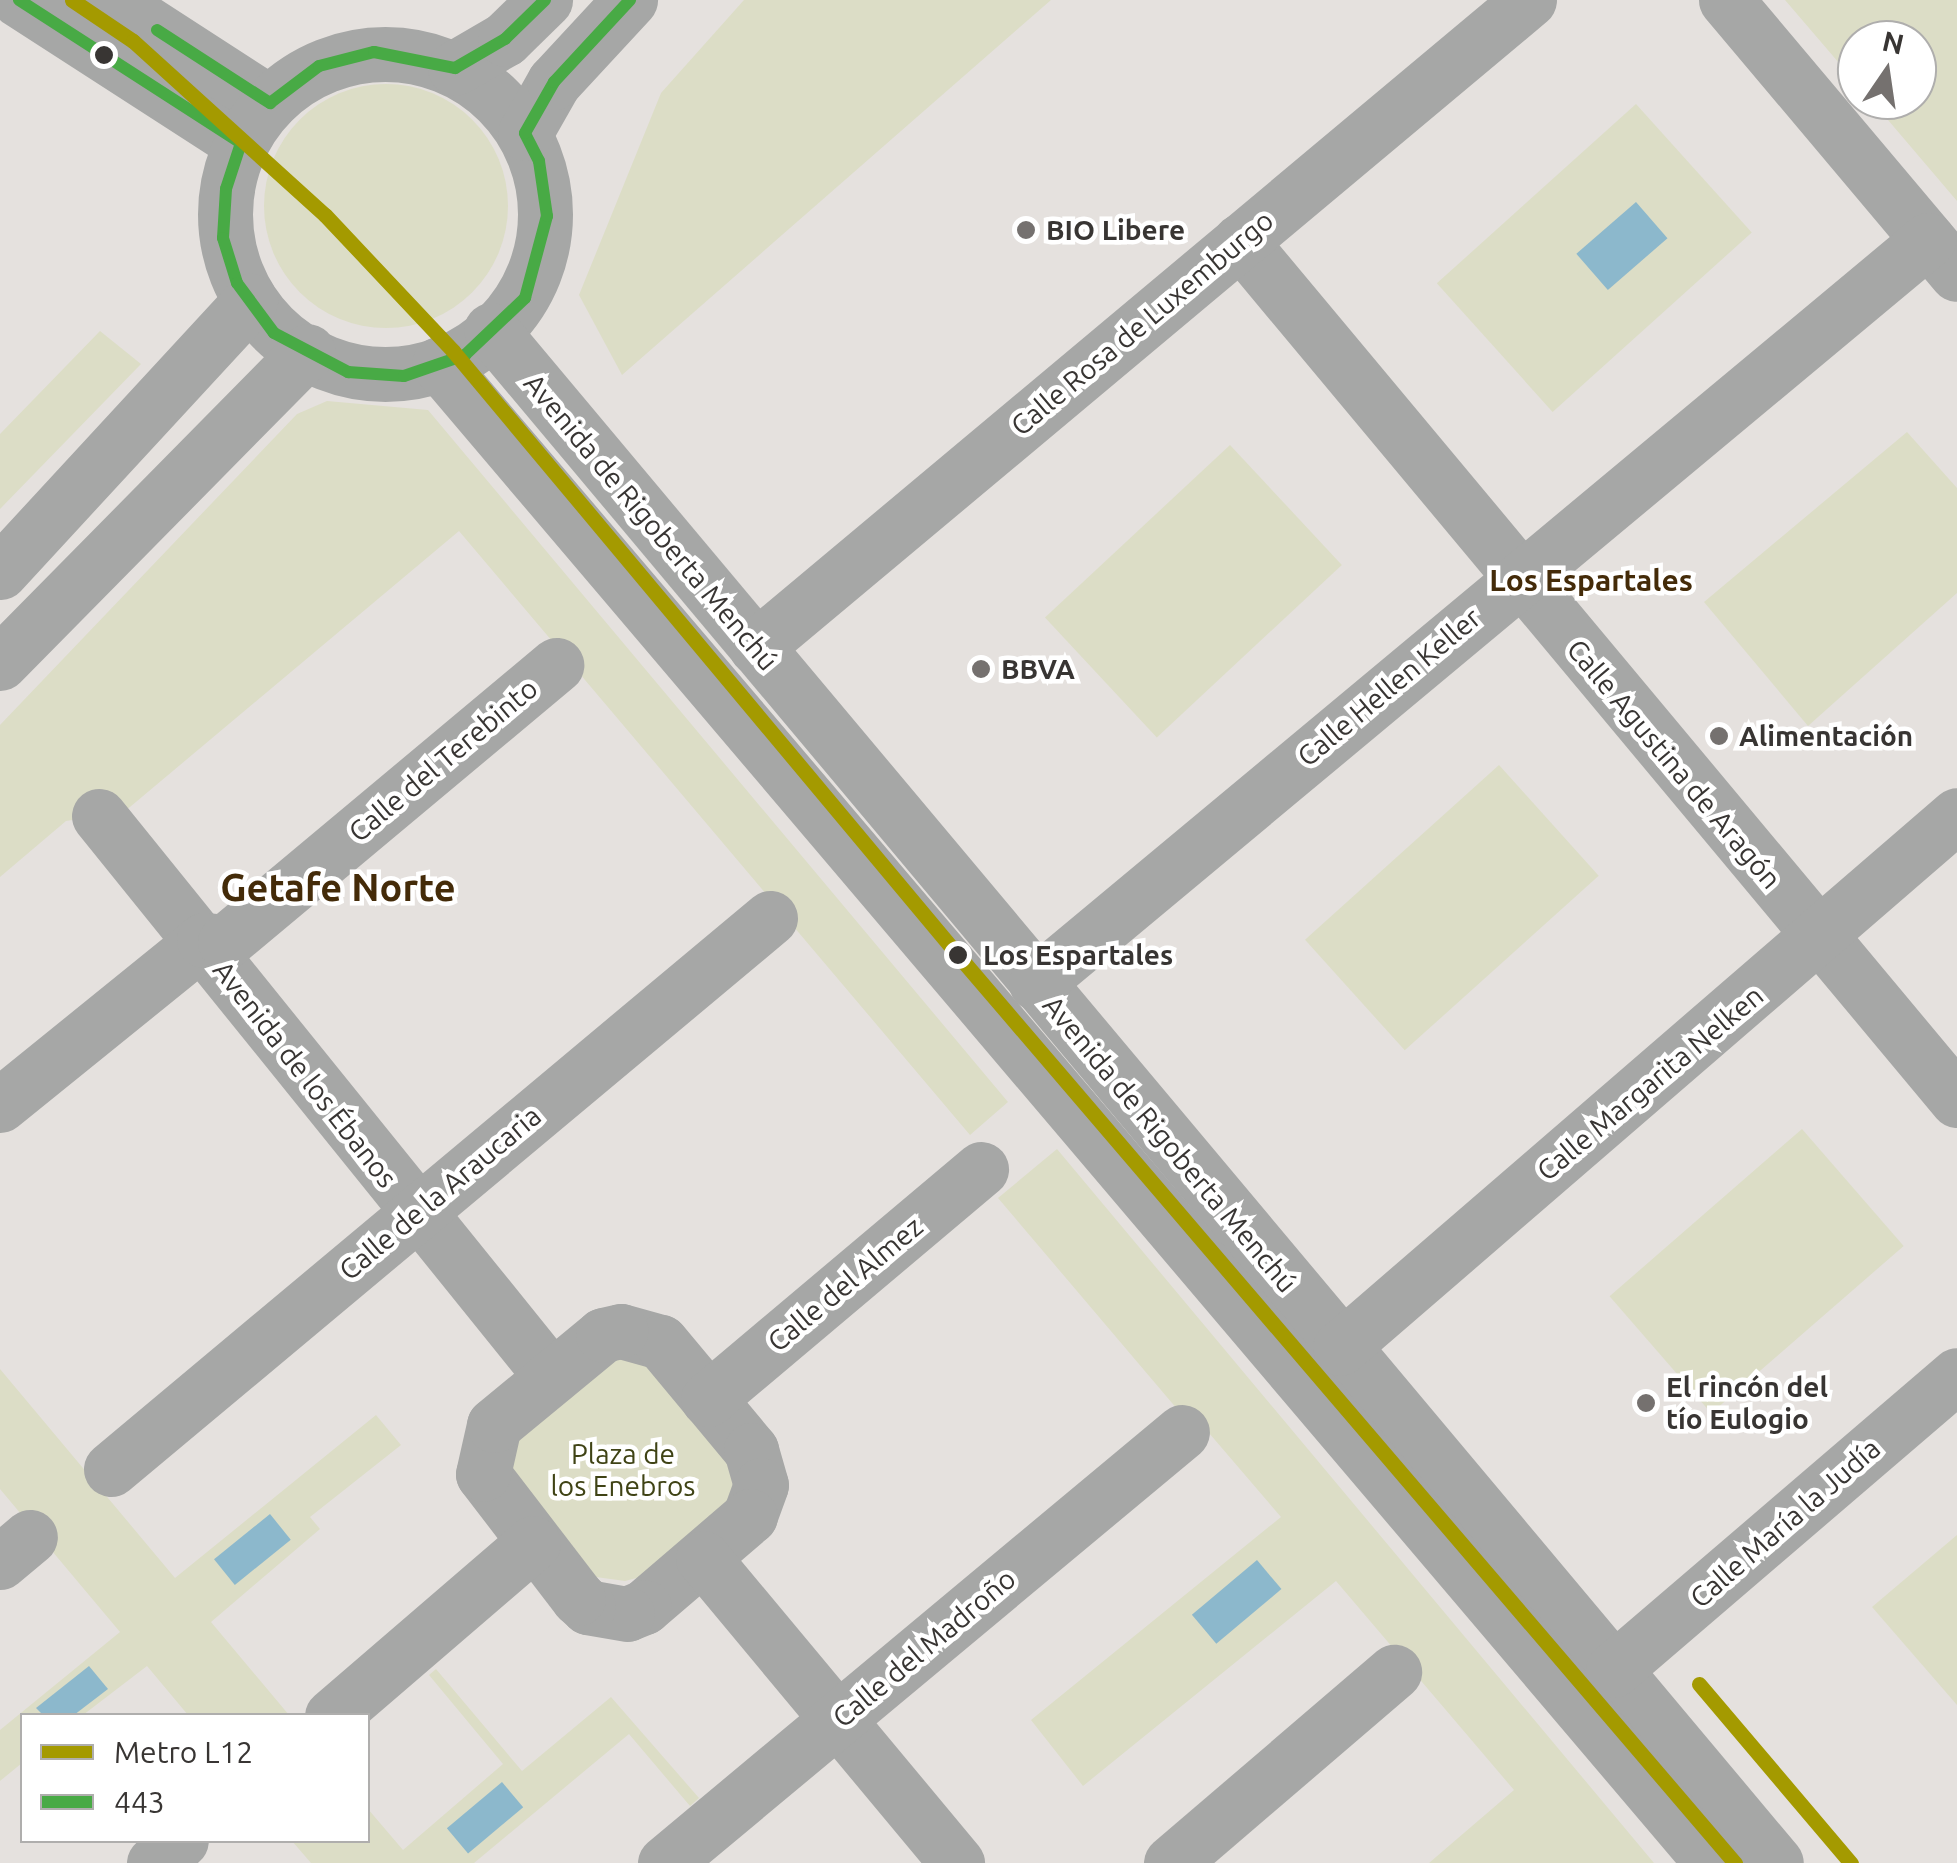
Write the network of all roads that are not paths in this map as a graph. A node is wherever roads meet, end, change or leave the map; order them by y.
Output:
1 (20, 0) edge
2 (110, 0) edge
3 (545, 0) edge
4 (630, 0) edge
5 (1529, 0) edge
6 (1726, 0) edge
7 (455, 68) junction
8 (256, 123) junction
9 (526, 133) junction
10 (1240, 241) junction
11 (1943, 257) edge
12 (250, 301) junction
13 (491, 330) junction
14 (308, 351) junction
15 (439, 364) junction
16 (0, 572) edge
17 (1518, 580) junction
18 (756, 648) junction
19 (0, 663) edge
20 (556, 665) dead end
21 (1957, 815) edge
22 (99, 816) dead end
23 (770, 918) dead end
24 (1820, 939) junction
25 (204, 940) junction
26 (1036, 984) junction
27 (1957, 1100) edge
28 (0, 1105) edge
29 (982, 1169) dead end
30 (416, 1213) junction
31 (1340, 1348) junction
32 (1957, 1376) edge
33 (552, 1377) junction
34 (708, 1399) junction
35 (1182, 1432) dead end
36 (111, 1469) dead end
37 (533, 1543) junction
38 (703, 1558) junction
39 (1613, 1670) junction
40 (1394, 1672) dead end
41 (335, 1713) edge
42 (839, 1719) junction
43 (177, 1843) edge
44 (154, 1863) edge
45 (665, 1863) edge
46 (957, 1863) edge
47 (1171, 1863) edge
48 (1712, 1863) edge
49 (1776, 1863) edge

1 - 8 street
2 - 8 street
3 - 7 street
4 - 9 street
5 - 10 street, Calle Rosa de Luxemburgo
6 - 11 street
7 - 8 street
7 - 9 street
8 - 12 street
9 - 13 street
10 - 17 street, Calle Agustina de Aragón
10 - 18 street, Calle Rosa de Luxemburgo
11 - 17 street, Calle Hellen Keller
12 - 14 street
12 - 16 street
13 - 15 street
13 - 18 street, Avenida de Rigoberta Menchú
14 - 15 street
14 - 19 street
15 - 48 street, Avenida de Rigoberta Menchú
17 - 24 street, Calle Agustina de Aragón
17 - 26 street, Calle Hellen Keller
18 - 26 street, Avenida de Rigoberta Menchú
20 - 25 street, Calle del Terebinto
21 - 24 street, Calle Margarita Nelken
22 - 25 street, Avenida de los Ébanos
23 - 30 street, Calle de la Araucaria
24 - 27 street, Calle Agustina de Aragón
24 - 31 street, Calle Margarita Nelken
25 - 28 street, Calle del Terebinto
25 - 30 street, Avenida de los Ébanos
26 - 31 street, Avenida de Rigoberta Menchú
29 - 34 street, Calle del Almez
30 - 33 street, Avenida de los Ébanos
30 - 36 street, Calle de la Araucaria
31 - 39 street, Avenida de Rigoberta Menchú
32 - 39 street, Calle María la Judía
33 - 34 street
33 - 37 street
34 - 38 street
35 - 42 street, Calle del Madroño
37 - 38 street
37 - 41 street
38 - 42 street
39 - 49 street, Avenida de Rigoberta Menchú
40 - 47 street
42 - 45 street, Calle del Madroño
42 - 46 street
43 - 44 street

